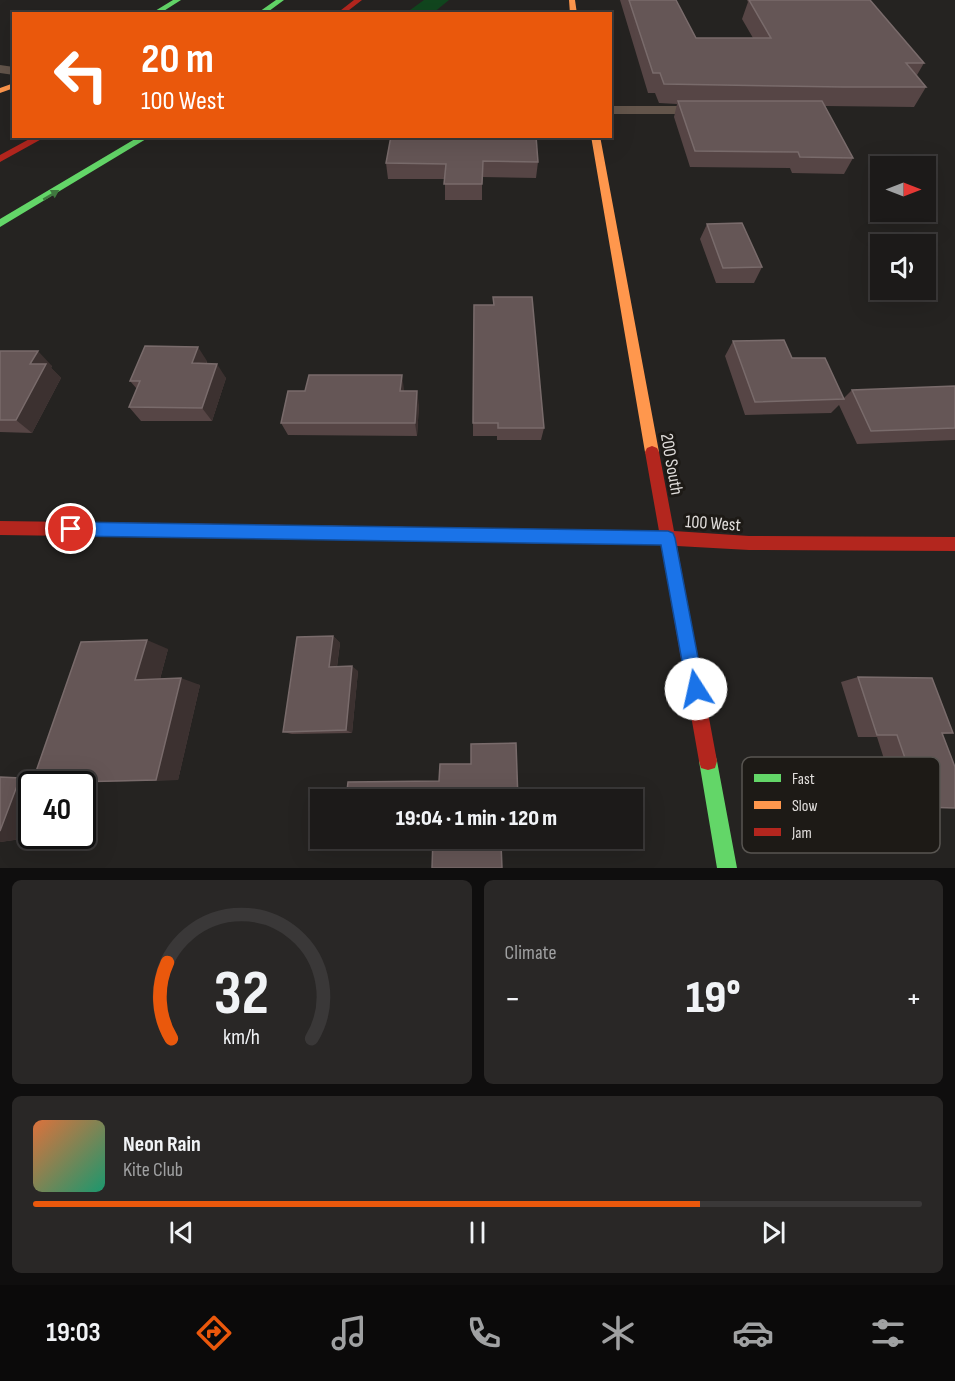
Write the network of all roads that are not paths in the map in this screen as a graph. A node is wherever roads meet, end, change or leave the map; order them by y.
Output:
1 (178, 0) edge
2 (281, 0) edge
3 (359, 0) edge
4 (157, 12) edge
5 (262, 12) edge
6 (342, 12) edge
7 (612, 110) edge
8 (714, 110) edge
9 (39, 138) edge
10 (144, 138) edge
11 (595, 138) edge
12 (0, 159) edge
13 (0, 224) edge
14 (0, 528) edge
15 (668, 538) junction
16 (955, 544) edge
17 (727, 868) edge

1 - 4 main road
2 - 5 main road
3 - 6 main road
7 - 8 lane
9 - 12 main road
13 -> 10 main road
11 - 15 main road, 200 South
14 - 15 main road, 100 West
15 - 16 main road, 100 West
15 - 17 main road, 200 South

